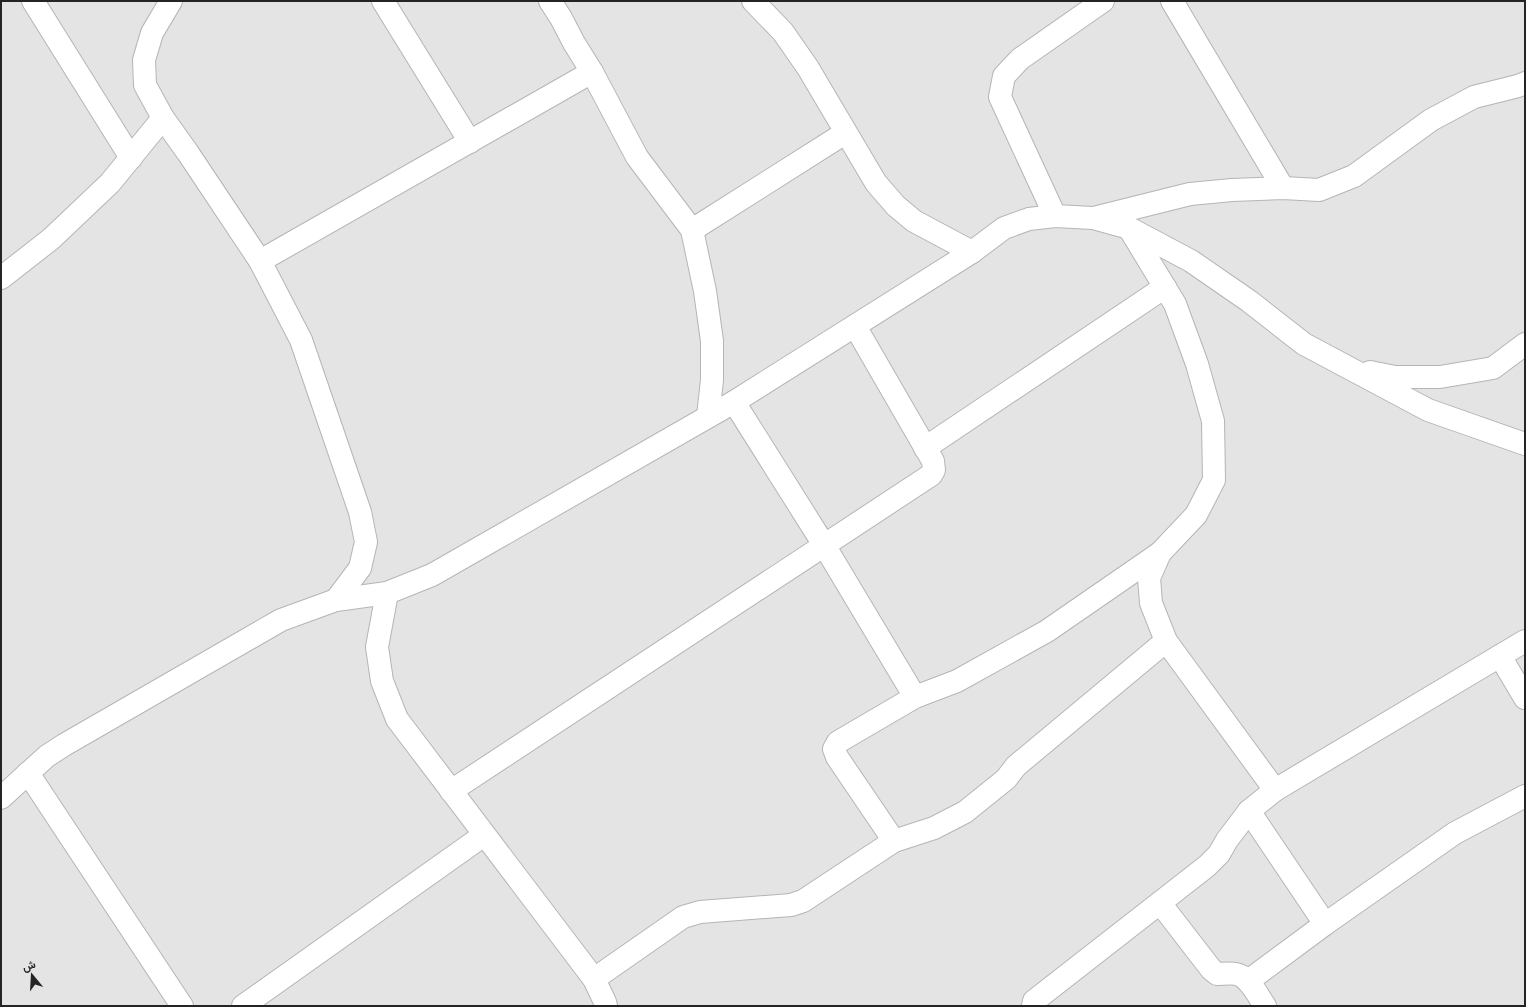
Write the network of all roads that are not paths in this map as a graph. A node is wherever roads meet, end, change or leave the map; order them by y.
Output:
1 (33, 1) edge
2 (171, 1) edge
3 (383, 1) edge
4 (550, 1) edge
5 (753, 1) edge
6 (1103, 1) edge
7 (1172, 1) edge
8 (592, 72) junction
9 (1525, 83) edge
10 (163, 118) junction
11 (845, 133) junction
12 (470, 142) junction
13 (131, 158) junction
14 (1284, 188) junction
15 (1055, 216) junction
16 (1093, 218) junction
17 (1129, 228) junction
18 (692, 230) junction
19 (972, 252) junction
20 (260, 261) junction
21 (1, 278) edge
22 (1165, 287) junction
23 (855, 326) junction
24 (1525, 344) edge
25 (1347, 367) junction
26 (734, 402) junction
27 (708, 416) junction
28 (1525, 444) edge
29 (925, 448) junction
30 (824, 545) junction
31 (1160, 553) junction
32 (387, 593) junction
33 (336, 600) junction
34 (1166, 641) junction
35 (1525, 641) edge
36 (1500, 656) junction
37 (915, 698) junction
38 (1525, 698) edge
39 (28, 773) junction
40 (1275, 790) junction
41 (451, 791) junction
42 (1525, 796) edge
43 (1, 798) edge
44 (1249, 811) junction
45 (484, 835) junction
46 (894, 841) junction
47 (1160, 903) junction
48 (1325, 924) junction
49 (594, 979) junction
50 (1248, 981) junction
51 (182, 1006) edge
52 (243, 1006) edge
53 (606, 1006) edge
54 (1033, 1006) edge
55 (1265, 1006) edge

1 - 13 street
2 - 10 street
3 - 12 street
4 - 8 street
5 - 11 street
6 - 15 street
7 - 14 street
8 - 12 street
8 - 18 street
9 - 14 street
10 - 13 street
10 - 20 street
11 - 18 street
11 - 19 street
12 - 20 street
13 - 21 street
14 - 16 street
15 - 16 street
15 - 19 street
16 - 17 street
17 - 22 street
17 - 25 street
18 - 27 street
19 - 23 street
20 - 33 street
22 - 29 street
22 - 31 street
23 - 26 street
23 - 29 street
24 - 25 street
25 - 28 street
26 - 27 street
26 - 30 street
27 - 32 street
29 - 30 street
30 - 37 street
30 - 41 street
31 - 34 street
31 - 37 street
32 - 33 street
32 - 41 street
33 - 39 street
34 - 40 street
34 - 46 street
35 - 36 street
36 - 38 street
36 - 40 street
37 - 46 street
39 - 43 street
39 - 51 street
40 - 44 street
41 - 45 street
42 - 48 street
44 - 47 street
44 - 48 street
45 - 49 street
45 - 52 street
46 - 49 street
47 - 50 street
47 - 54 street
48 - 50 street
49 - 53 street
50 - 55 street

